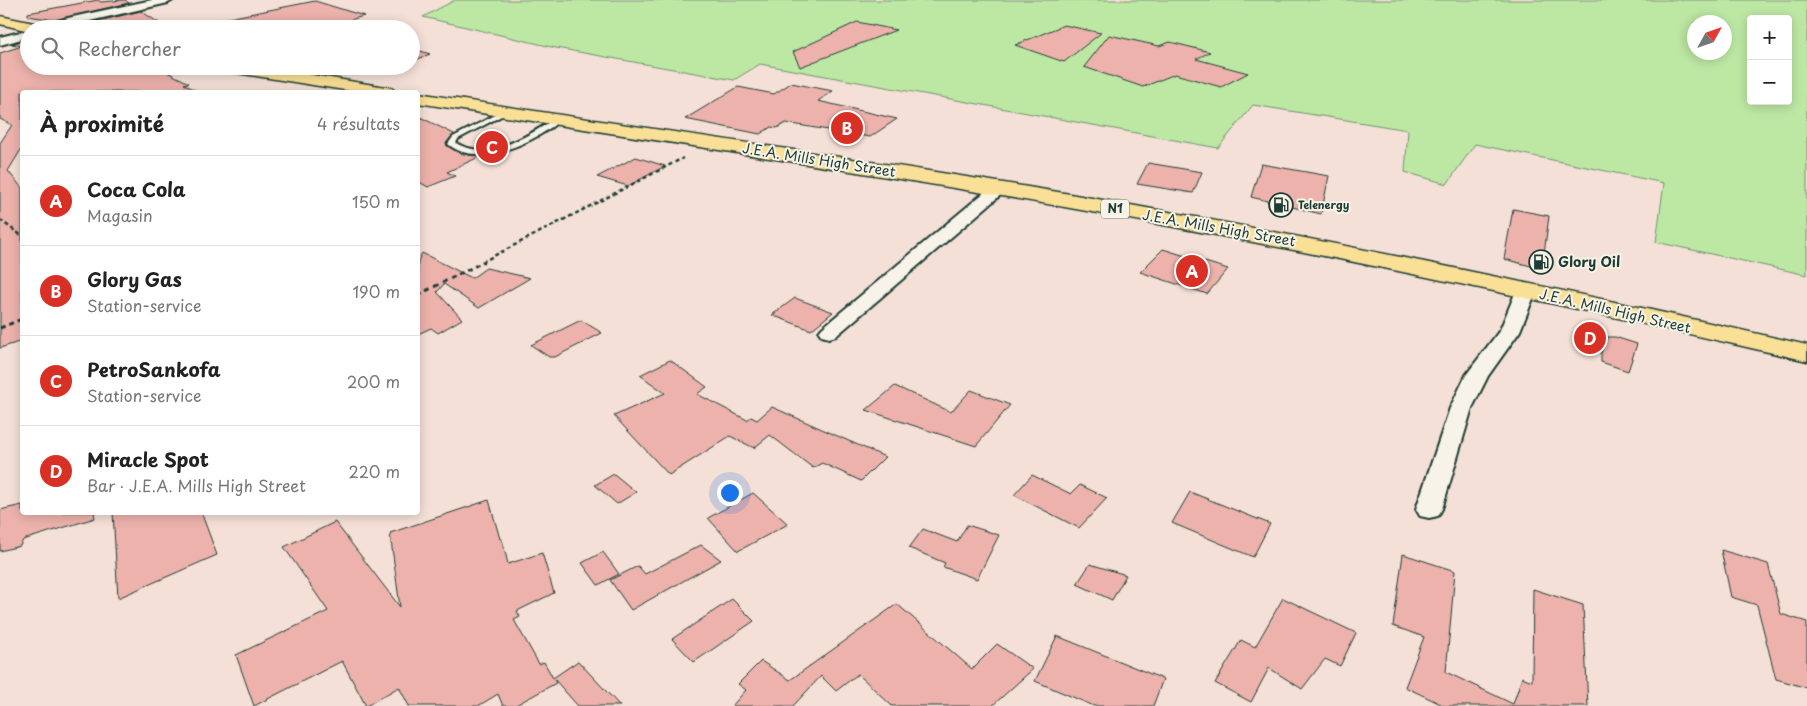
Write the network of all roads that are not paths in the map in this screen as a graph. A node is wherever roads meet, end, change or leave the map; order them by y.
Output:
1 (168, 0) edge
2 (0, 20) edge
3 (73, 20) edge
4 (20, 24) edge
5 (20, 36) edge
6 (0, 42) edge
7 (280, 75) edge
8 (374, 90) edge
9 (420, 98) edge
10 (505, 112) junction
11 (557, 120) junction
12 (998, 189) junction
13 (1526, 291) junction
14 (829, 332) dead end
15 (1807, 354) edge
16 (1429, 509) dead end

1 - 3 street
2 - 4 highway
5 - 6 street
7 - 8 highway
9 - 10 highway, J.E.A. Mills High Street / N1
10 - 11 highway, J.E.A. Mills High Street / N1
10 - 11 lane
11 - 12 highway, J.E.A. Mills High Street / N1
12 - 13 highway, J.E.A. Mills High Street / N1
12 - 14 street
13 - 15 highway, J.E.A. Mills High Street / N1
13 - 16 street

